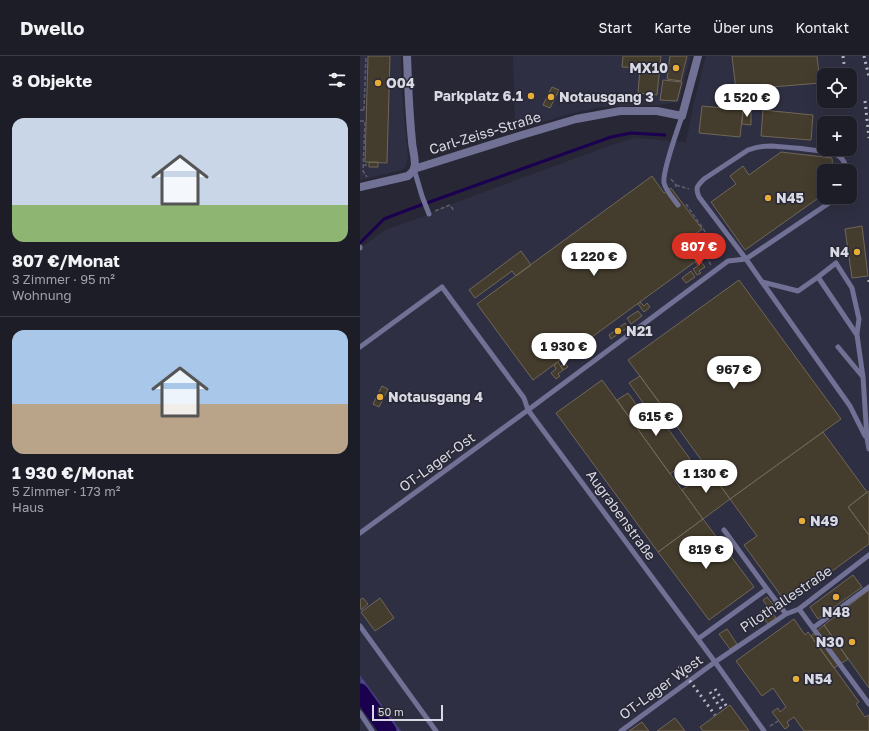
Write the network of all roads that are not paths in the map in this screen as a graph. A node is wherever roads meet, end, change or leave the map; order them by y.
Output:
1 (407, 56) edge
2 (698, 56) edge
3 (682, 116) junction
4 (845, 164) edge
5 (414, 169) junction
6 (360, 187) edge
7 (828, 204) edge
8 (678, 205) dead end
9 (428, 212) road end
10 (746, 259) junction
11 (818, 277) junction
12 (762, 282) junction
13 (857, 335) junction
14 (360, 347) edge
15 (838, 347) dead end
16 (863, 377) junction
17 (528, 410) junction
18 (867, 438) junction
19 (869, 449) edge
20 (724, 530) dead end
21 (360, 533) edge
22 (869, 555) edge
23 (869, 587) edge
24 (767, 589) junction
25 (799, 609) junction
26 (786, 614) junction
27 (360, 626) edge
28 (813, 628) junction
29 (698, 639) junction
30 (715, 662) junction
31 (869, 704) edge
32 (360, 713) edge
33 (372, 731) edge
34 (436, 731) edge
35 (621, 731) edge
36 (764, 731) edge

1 - 5 street
2 - 3 street
3 - 5 street, Carl-Zeiss-Straße
3 - 8 lane
4 - 10 lane
5 - 6 street, Carl-Zeiss-Straße
5 - 9 lane
7 - 10 lane
10 - 12 lane
10 - 17 lane
11 - 12 lane
11 - 13 lane
11 - 13 lane
12 - 18 lane
13 - 16 lane
14 - 17 lane, Augrabenstraße
15 - 16 lane
16 - 18 lane
17 - 21 lane, OT-Lager-Ost
17 - 29 lane, Augrabenstraße
18 - 19 lane
20 - 24 lane
22 - 25 lane, Pilothallestraße
23 - 28 lane
24 - 26 lane
24 - 29 lane
25 - 26 lane, Pilothallestraße
25 - 28 lane
26 - 30 lane, Pilothallestraße
27 - 34 lane
28 - 31 lane
29 - 30 lane, Augrabenstraße
30 - 35 lane, OT-Lager West
30 - 36 lane, Augrabenstraße
32 - 33 lane

